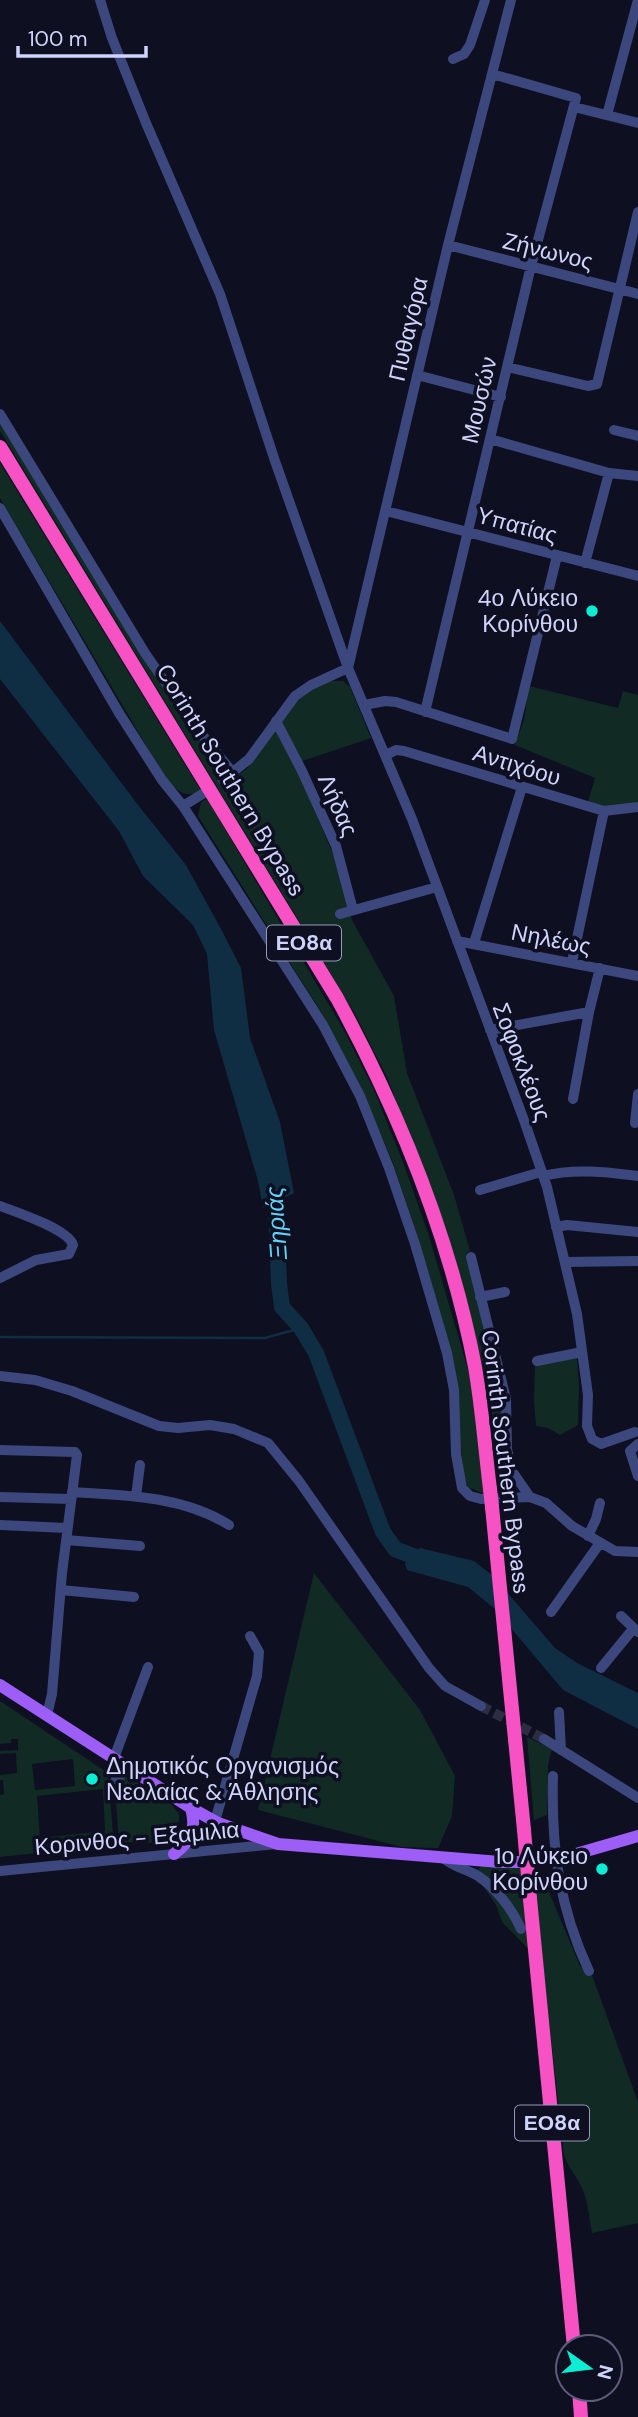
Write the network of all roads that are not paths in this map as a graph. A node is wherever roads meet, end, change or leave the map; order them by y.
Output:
1 (100, 0) edge
2 (485, 0) edge
3 (511, 0) edge
4 (638, 0) edge
5 (453, 59) dead end
6 (492, 74) junction
7 (575, 103) junction
8 (607, 115) junction
9 (638, 123) edge
10 (638, 212) edge
11 (448, 245) junction
12 (531, 266) junction
13 (619, 289) junction
14 (638, 294) edge
15 (507, 367) junction
16 (417, 375) junction
17 (500, 397) junction
18 (0, 414) edge
19 (614, 430) dead end
20 (638, 436) edge
21 (490, 439) junction
22 (0, 447) edge
23 (609, 473) junction
24 (638, 476) edge
25 (0, 508) edge
26 (386, 511) junction
27 (469, 532) junction
28 (557, 556) junction
29 (585, 563) junction
30 (638, 576) edge
31 (348, 668) junction
32 (364, 705) junction
33 (425, 712) junction
34 (276, 721) junction
35 (386, 755) junction
36 (233, 773) junction
37 (223, 780) dead end
38 (522, 787) junction
39 (204, 793) dead end
40 (183, 806) junction
41 (638, 807) edge
42 (604, 811) junction
43 (437, 887) junction
44 (353, 910) junction
45 (341, 914) dead end
46 (457, 941) junction
47 (474, 943) junction
48 (572, 962) junction
49 (600, 968) junction
50 (638, 976) edge
51 (589, 1012) junction
52 (490, 1030) junction
53 (638, 1095) edge
54 (573, 1099) dead end
55 (635, 1123) dead end
56 (542, 1174) junction
57 (638, 1176) edge
58 (480, 1190) dead end
59 (0, 1206) edge
60 (556, 1227) junction
61 (638, 1232) edge
62 (471, 1257) dead end
63 (638, 1261) edge
64 (565, 1262) junction
65 (0, 1278) edge
66 (505, 1293) dead end
67 (480, 1297) junction
68 (582, 1352) junction
69 (537, 1361) dead end
70 (0, 1376) edge
71 (637, 1432) edge
72 (638, 1444) edge
73 (0, 1450) edge
74 (140, 1465) dead end
75 (638, 1476) edge
76 (71, 1495) junction
77 (136, 1496) junction
78 (0, 1497) edge
79 (530, 1497) junction
80 (600, 1503) dead end
81 (0, 1525) edge
82 (229, 1525) dead end
83 (67, 1528) junction
84 (589, 1536) junction
85 (66, 1540) junction
86 (600, 1544) junction
87 (140, 1546) dead end
88 (638, 1552) edge
89 (61, 1590) junction
90 (134, 1597) dead end
91 (551, 1612) dead end
92 (621, 1616) dead end
93 (636, 1631) edge
94 (250, 1636) dead end
95 (148, 1667) dead end
96 (601, 1668) dead end
97 (0, 1685) edge
98 (481, 1706) tunnel mouth
99 (559, 1712) dead end
100 (47, 1715) junction
101 (544, 1739) tunnel mouth
102 (561, 1750) junction
103 (114, 1758) junction
104 (128, 1767) junction
105 (553, 1776) dead end
106 (115, 1781) dead end
107 (638, 1798) edge
108 (191, 1808) junction
109 (215, 1821) junction
110 (638, 1836) edge
111 (278, 1844) junction
112 (174, 1854) junction
113 (443, 1857) junction
114 (555, 1858) junction
115 (0, 1871) edge
116 (521, 1929) dead end
117 (589, 1971) dead end
118 (573, 2333) edge

1 - 31 street, Σοφοκλέους
2 - 5 street
3 - 6 street, Πυθαγόρα
4 - 8 street
6 - 7 street
6 - 11 street, Πυθαγόρα
7 - 8 street
7 - 12 street, Μουσών
8 - 9 street
10 - 13 street
11 - 12 street, Ζήνωνος
11 - 16 street, Πυθαγόρα
12 - 13 street, Ζήνωνος
12 - 15 street, Μουσών
13 - 14 street, Ζήνωνος
13 - 15 street
15 - 17 street, Μουσών
16 - 17 street
16 - 26 street, Πυθαγόρα
17 - 21 street, Μουσών
18 - 36 street
19 - 20 street
21 - 23 street
21 - 27 street, Μουσών
22 - 118 highway, Corinth Southern Bypass / ΕΟ8α, bridge
23 - 24 street
23 - 29 street
25 - 40 street
26 - 27 street, Υπατίας
26 - 31 street, Πυθαγόρα
27 - 28 street, Υπατίας
27 - 33 street, Μουσών
28 - 29 street, Υπατίας
28 - 33 street
29 - 30 street, Υπατίας
31 - 32 street, Σοφοκλέους
31 - 34 street
32 - 33 street
32 - 35 street, Σοφοκλέους
34 - 36 street
34 - 44 street, Λήδας
35 - 38 street, Αντιχόου
35 - 43 street, Σοφοκλέους
36 - 37 street
38 - 42 street, Αντιχόου
38 - 47 street
39 - 40 street
40 - 79 street
41 - 42 street, Αντιχόου
42 - 48 street
43 - 44 street
43 - 46 street, Σοφοκλέους
44 - 45 street
46 - 47 street, Νηλέως
46 - 52 street, Σοφοκλέους
47 - 48 street, Νηλέως
48 - 49 street, Νηλέως
49 - 50 street, Νηλέως
49 - 51 street
51 - 52 street
51 - 54 street
52 - 56 street, Σοφοκλέους
53 - 55 street
56 - 57 street
56 - 58 street
56 - 60 street, Σοφοκλέους
59 - 65 street
60 - 61 street
60 - 64 street, Σοφοκλέους
62 - 67 street
63 - 64 street
64 - 68 street, Σοφοκλέους
66 - 67 street
67 - 79 street
68 - 69 street
68 - 71 street, Σοφοκλέους
70 - 98 street
72 - 75 street
73 - 76 street
74 - 77 street
76 - 77 street
76 - 78 street
76 - 83 street
77 - 82 street
79 - 84 street
80 - 84 street
81 - 83 street
83 - 85 street
84 - 86 street
85 - 87 street
85 - 89 street
86 - 88 street
86 - 91 street
89 - 90 street
89 - 100 street
92 - 93 street
93 - 96 street
94 - 109 street
95 - 103 street
97 - 100 main road
99 - 102 street
100 - 103 main road
101 - 102 street
102 - 107 street
103 - 104 main road
104 - 106 street
104 - 108 main road
105 - 114 street
108 - 109 main road
108 - 112 main road
109 - 111 main road
110 - 114 main road
111 - 112 street, Κορινθος - Εξαμιλια
111 - 113 main road
112 - 115 street, Κορινθος - Εξαμιλια
113 - 114 main road
113 - 116 street
114 - 117 street

